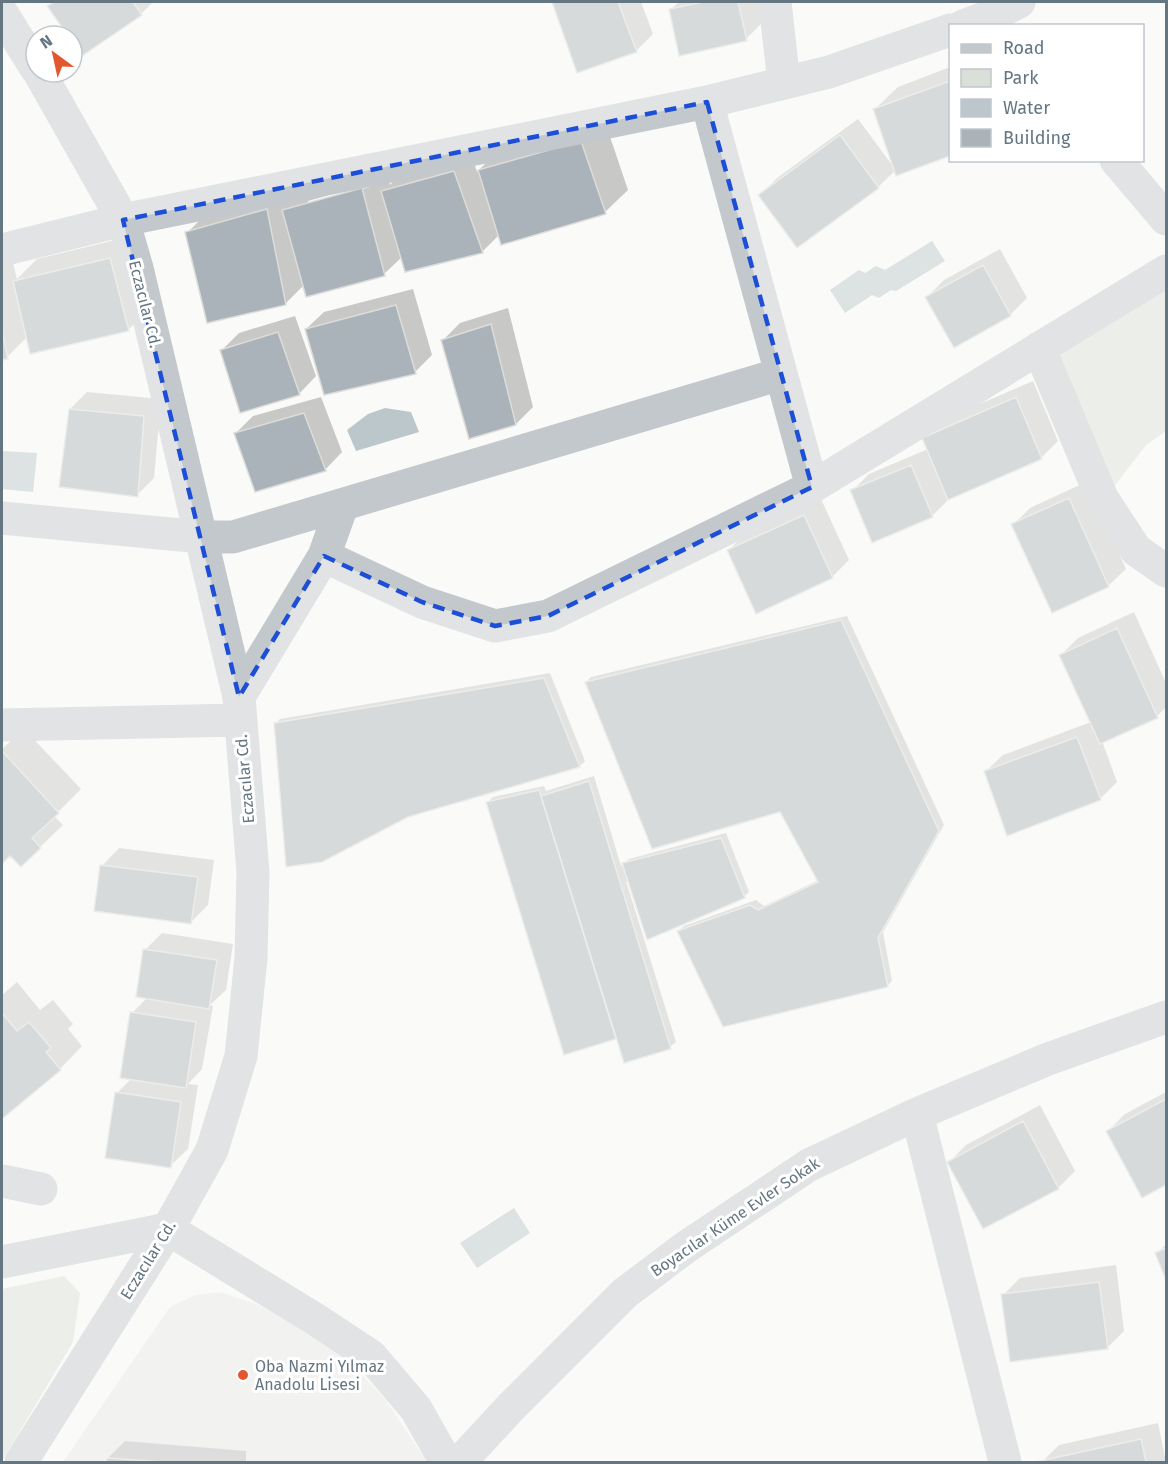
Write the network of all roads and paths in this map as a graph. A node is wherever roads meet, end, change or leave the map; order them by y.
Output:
1 (775, 2) edge
2 (3, 10) edge
3 (949, 31) edge
4 (24, 47) edge
5 (784, 83) junction
6 (46, 84) edge
7 (707, 102) junction
8 (1118, 162) edge
9 (1167, 219) edge
10 (123, 220) junction
11 (2, 250) edge
12 (1167, 271) edge
13 (1039, 348) junction
14 (781, 374) junction
15 (812, 487) junction
16 (342, 506) junction
17 (2, 518) edge
18 (202, 537) junction
19 (324, 556) junction
20 (1167, 571) edge
21 (239, 708) junction
22 (2, 725) edge
23 (1167, 1017) edge
24 (917, 1114) junction
25 (2, 1181) edge
26 (41, 1189) dead end
27 (168, 1229) junction
28 (2, 1262) edge
29 (21, 1462) edge
30 (446, 1462) edge
31 (460, 1462) edge
32 (1005, 1462) edge

1 - 5 street
2 - 4 street
3 - 5 street
5 - 7 street
6 - 10 street, Eczacılar Cd.
7 - 10 street
7 - 14 street
8 - 9 street
10 - 11 street
10 - 18 street, Eczacılar Cd.
12 - 13 street
13 - 15 street
13 - 20 street
14 - 15 street
14 - 16 street
15 - 19 street
16 - 18 street
16 - 19 street
17 - 18 street
18 - 21 street, Eczacılar Cd.
19 - 21 street
21 - 22 street
21 - 27 street, Eczacılar Cd.
23 - 24 street, Boyacılar Küme Evler Sokak
24 - 31 street, Boyacılar Küme Evler Sokak
24 - 32 street
25 - 26 street
27 - 28 street
27 - 29 street, Eczacılar Cd.
27 - 30 street

